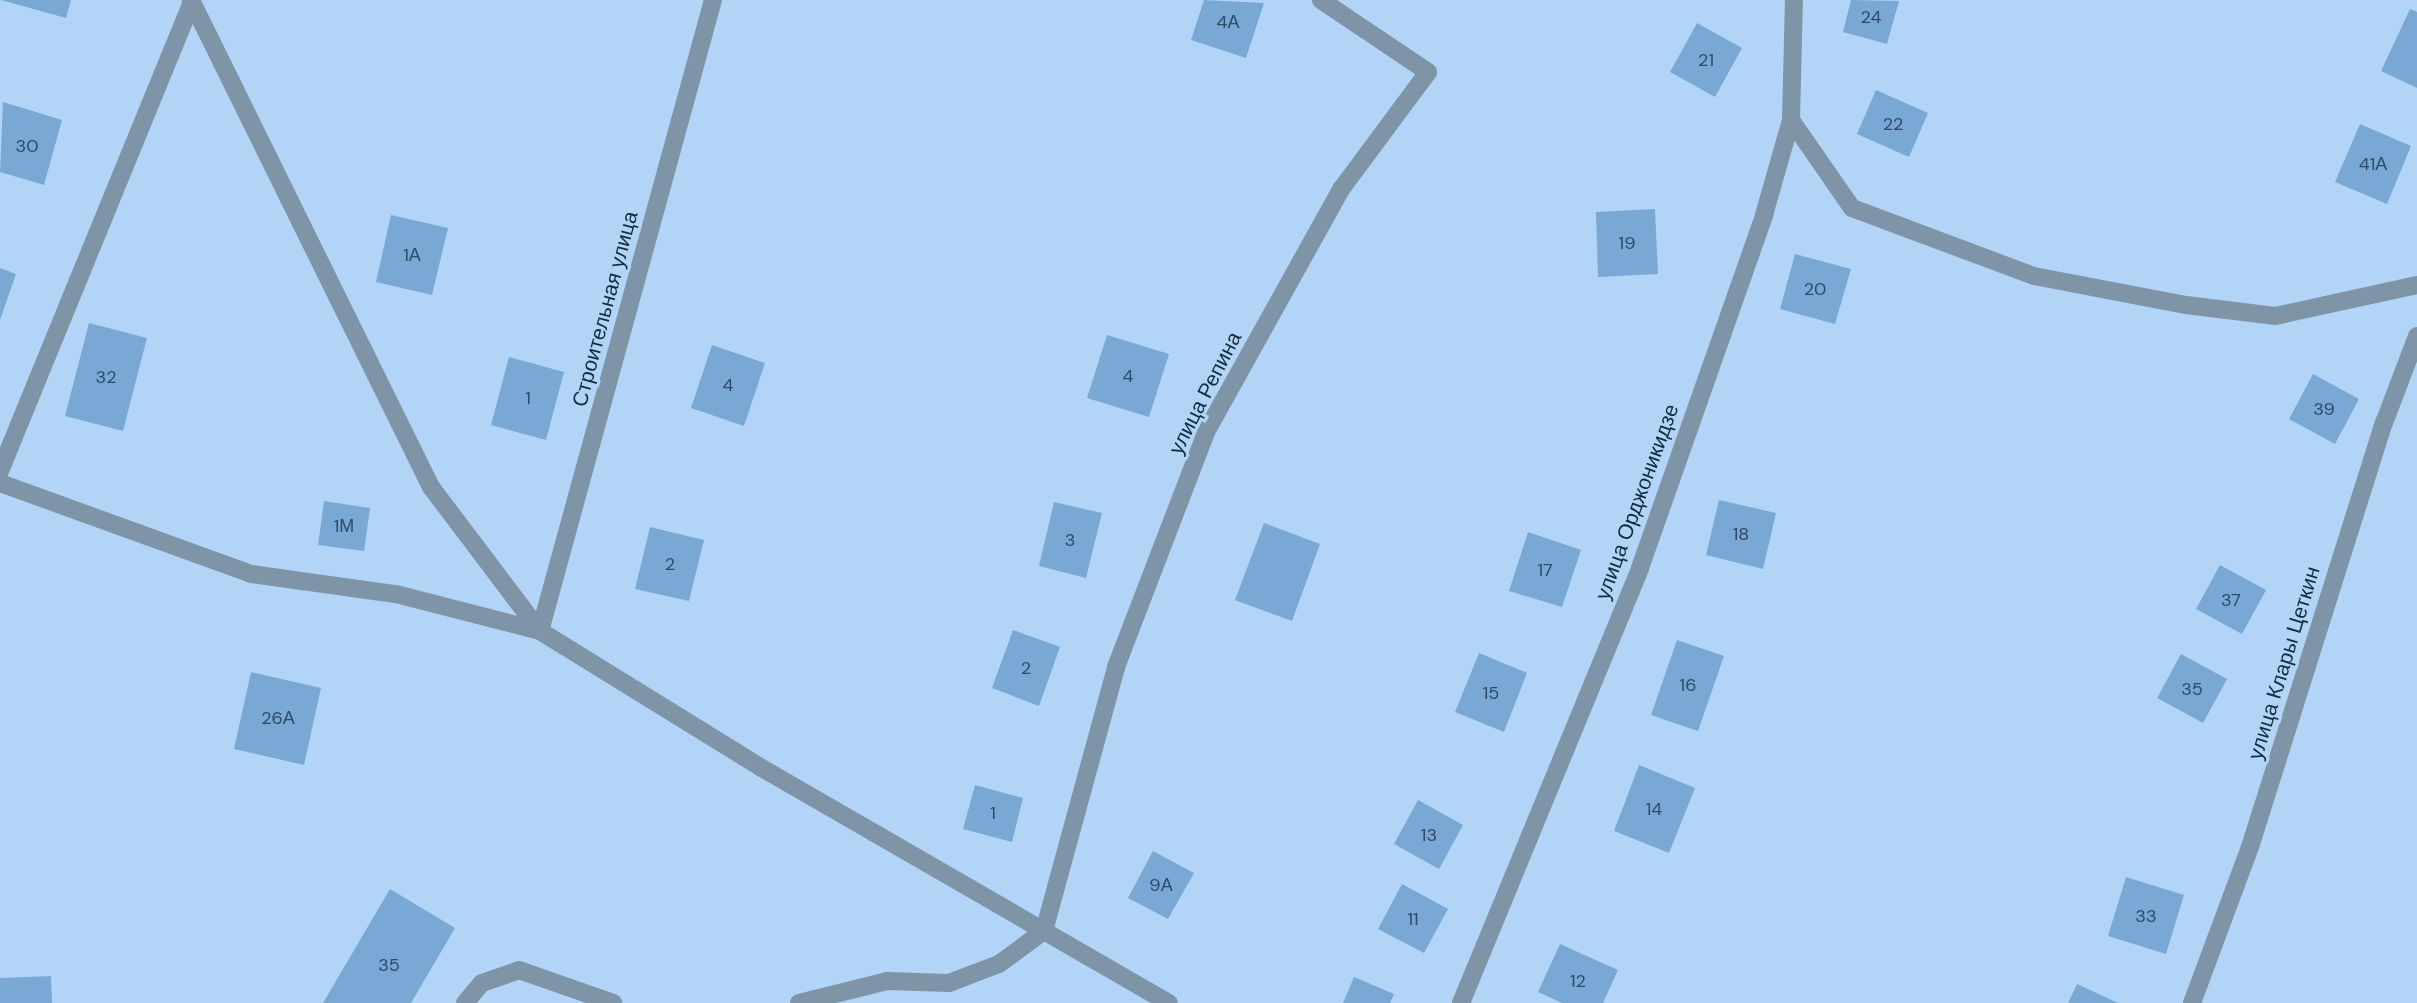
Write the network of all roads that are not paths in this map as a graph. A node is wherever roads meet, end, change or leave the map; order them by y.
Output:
1 (713, 0) edge
2 (1321, 0) edge
3 (1794, 0) edge
4 (191, 1) edge
5 (1791, 120) junction
6 (2417, 285) edge
7 (2417, 335) edge
8 (0, 471) edge
9 (0, 483) edge
10 (540, 631) junction
11 (1044, 931) junction
12 (465, 1003) edge
13 (613, 1003) edge
14 (799, 1003) edge
15 (1169, 1003) edge
16 (1461, 1003) edge
17 (2192, 1003) edge

1 - 10 street, Строительная улица
2 - 11 street, улица Репина
3 - 5 street, улица Орджоникидзе
4 - 8 street
4 - 10 street
5 - 6 street
5 - 16 street, улица Орджоникидзе
7 - 17 street, улица Клары Цеткин
9 - 10 street
10 - 11 street
11 - 14 street
11 - 15 street
12 - 13 street

